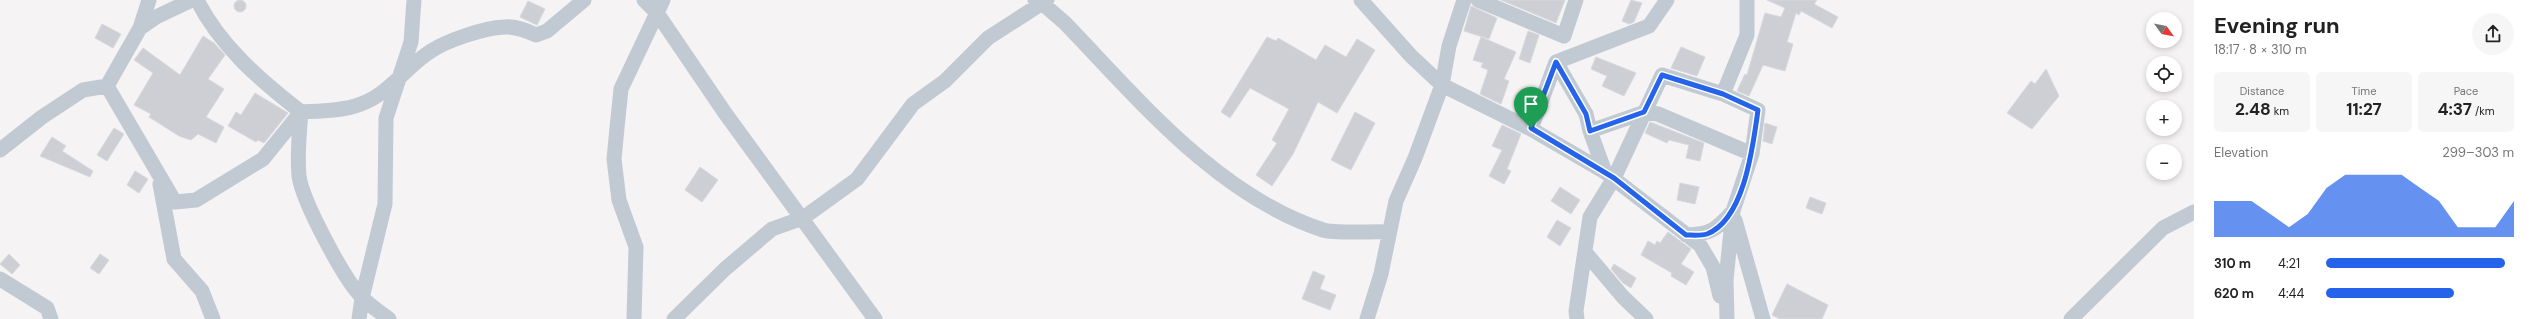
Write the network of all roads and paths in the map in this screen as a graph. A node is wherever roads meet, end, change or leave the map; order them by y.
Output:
1 (149, 0) edge
2 (192, 0) edge
3 (197, 0) edge
4 (414, 0) edge
5 (584, 0) edge
6 (644, 0) edge
7 (1361, 0) edge
8 (1464, 0) edge
9 (1478, 0) edge
10 (1576, 0) edge
11 (1667, 0) edge
12 (1747, 0) edge
13 (1042, 1) edge
14 (660, 6) edge
15 (140, 28) junction
16 (1556, 62) junction
17 (401, 78) junction
18 (1442, 85) junction
19 (107, 86) junction
20 (1723, 94) junction
21 (301, 112) junction
22 (1644, 112) junction
23 (1531, 128) junction
24 (1590, 131) junction
25 (0, 150) edge
26 (1752, 154) junction
27 (158, 175) junction
28 (1610, 175) junction
29 (1733, 211) junction
30 (2194, 212) edge
31 (803, 218) junction
32 (1389, 232) junction
33 (1686, 235) junction
34 (1585, 252) junction
35 (0, 279) edge
36 (362, 298) junction
37 (51, 319) edge
38 (213, 319) edge
39 (359, 319) edge
40 (389, 319) edge
41 (634, 319) edge
42 (674, 319) edge
43 (875, 319) edge
44 (1367, 319) edge
45 (1577, 319) edge
46 (1646, 319) edge
47 (1726, 319) edge
48 (1763, 319) edge
49 (2071, 319) edge

1 - 15 street
2 - 15 street
3 - 21 street
4 - 17 street
5 - 17 street
6 - 14 street
7 - 18 street
8 - 18 street
9 - 10 street
11 - 16 street
12 - 20 street
13 - 31 street
13 - 32 street
14 - 31 street
14 - 41 street
15 - 19 street
16 - 23 street
16 - 24 street
17 - 21 street
17 - 36 street
18 - 23 street
18 - 32 street
19 - 25 street
19 - 27 street
20 - 22 street
20 - 26 street
21 - 27 street
21 - 36 street
22 - 24 street
22 - 26 street
22 - 28 street
23 - 28 street
24 - 28 street
26 - 29 street
27 - 38 street
28 - 33 street
28 - 34 street
29 - 33 street
29 - 47 street
29 - 48 street
30 - 49 street
31 - 42 street
31 - 43 street
32 - 44 street
33 - 47 street
34 - 45 street
34 - 46 street
35 - 37 street
36 - 39 street
36 - 40 street

